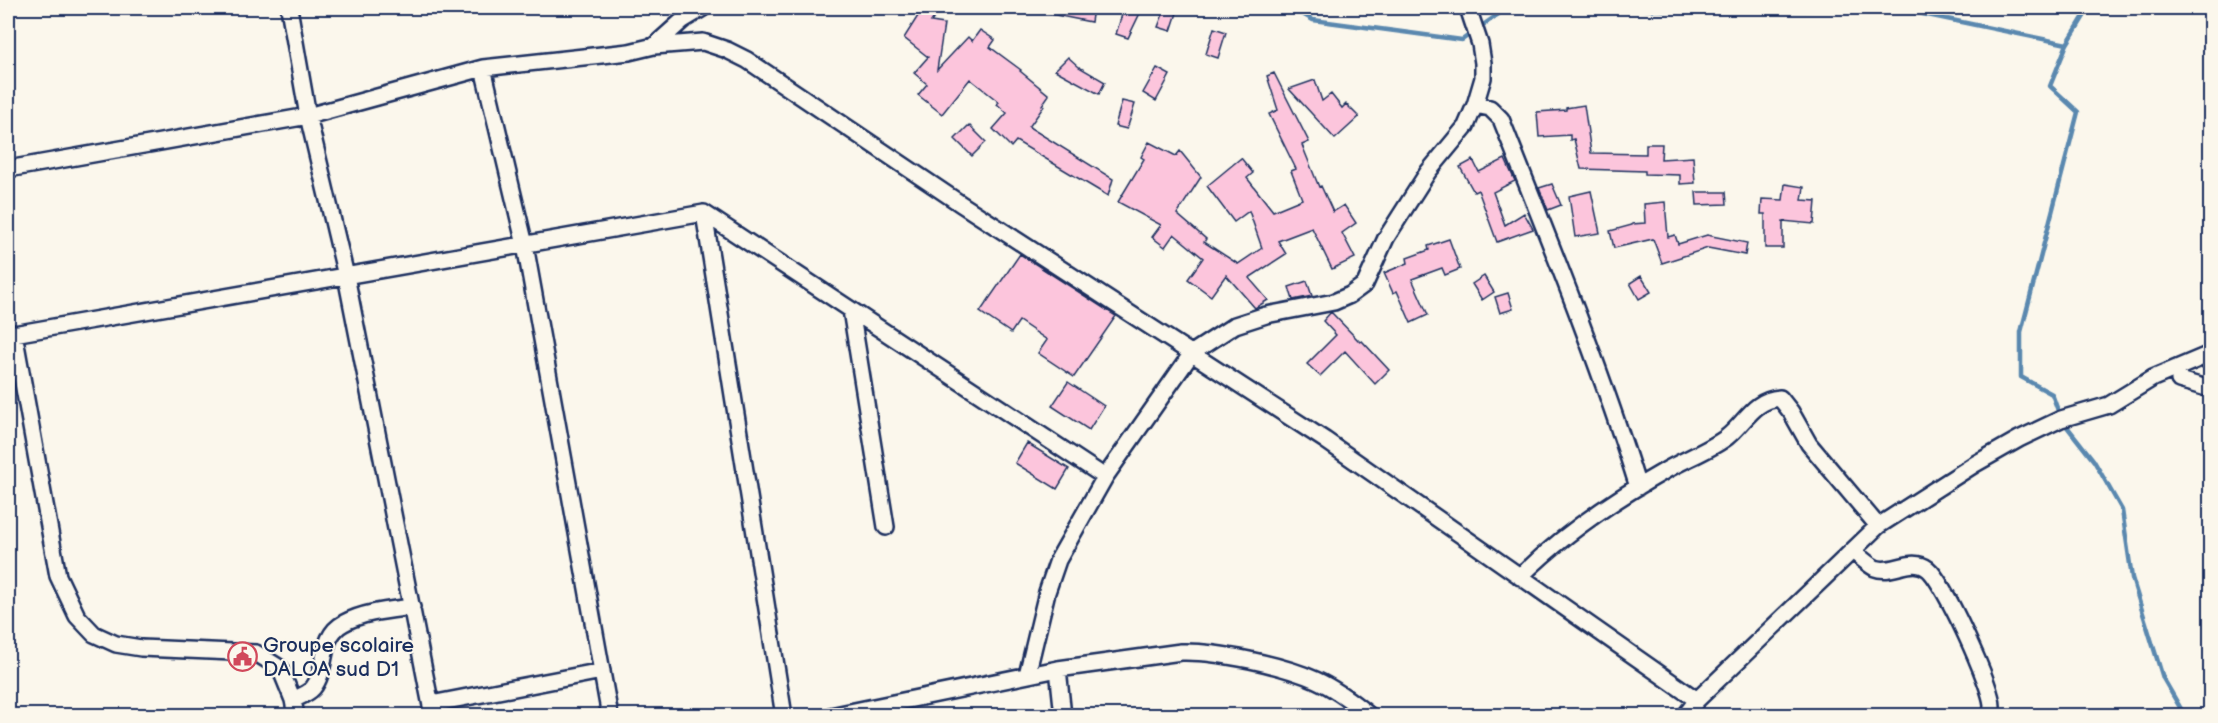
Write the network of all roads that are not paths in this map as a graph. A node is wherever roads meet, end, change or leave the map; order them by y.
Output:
1 (289, 8) edge
2 (703, 8) edge
3 (1468, 8) edge
4 (654, 46) junction
5 (483, 68) junction
6 (1475, 105) junction
7 (308, 116) junction
8 (8, 169) edge
9 (704, 213) junction
10 (525, 244) junction
11 (346, 276) junction
12 (851, 310) junction
13 (11, 334) edge
14 (1192, 353) junction
15 (2211, 354) edge
16 (2179, 380) dead end
17 (2211, 389) edge
18 (1105, 477) junction
19 (1638, 487) junction
20 (1878, 526) junction
21 (886, 527) dead end
22 (1852, 551) junction
23 (1520, 577) junction
24 (412, 607) junction
25 (1058, 669) junction
26 (602, 671) junction
27 (1027, 675) junction
28 (1696, 700) junction
29 (295, 708) edge
30 (432, 710) edge
31 (610, 716) edge
32 (784, 716) edge
33 (830, 716) edge
34 (1063, 716) edge
35 (1370, 716) edge
36 (1685, 716) edge
37 (1990, 716) edge

1 - 7 street
2 - 4 street
3 - 6 street
4 - 5 street
4 - 14 street
5 - 7 street
5 - 10 street
6 - 14 street
6 - 19 street
7 - 8 street
7 - 11 street
9 - 10 street
9 - 12 street
9 - 32 street
10 - 11 street
10 - 26 street
11 - 13 street
11 - 24 street
12 - 18 street
12 - 21 street
13 - 29 street
14 - 18 street
14 - 23 street
15 - 20 street
16 - 17 street
18 - 27 street
19 - 20 street
19 - 23 street
20 - 22 street
22 - 28 street
22 - 37 street
23 - 28 street
24 - 29 street
24 - 30 street
25 - 27 street
25 - 34 street
25 - 35 street
26 - 30 street
26 - 31 street
27 - 33 street
28 - 36 street

